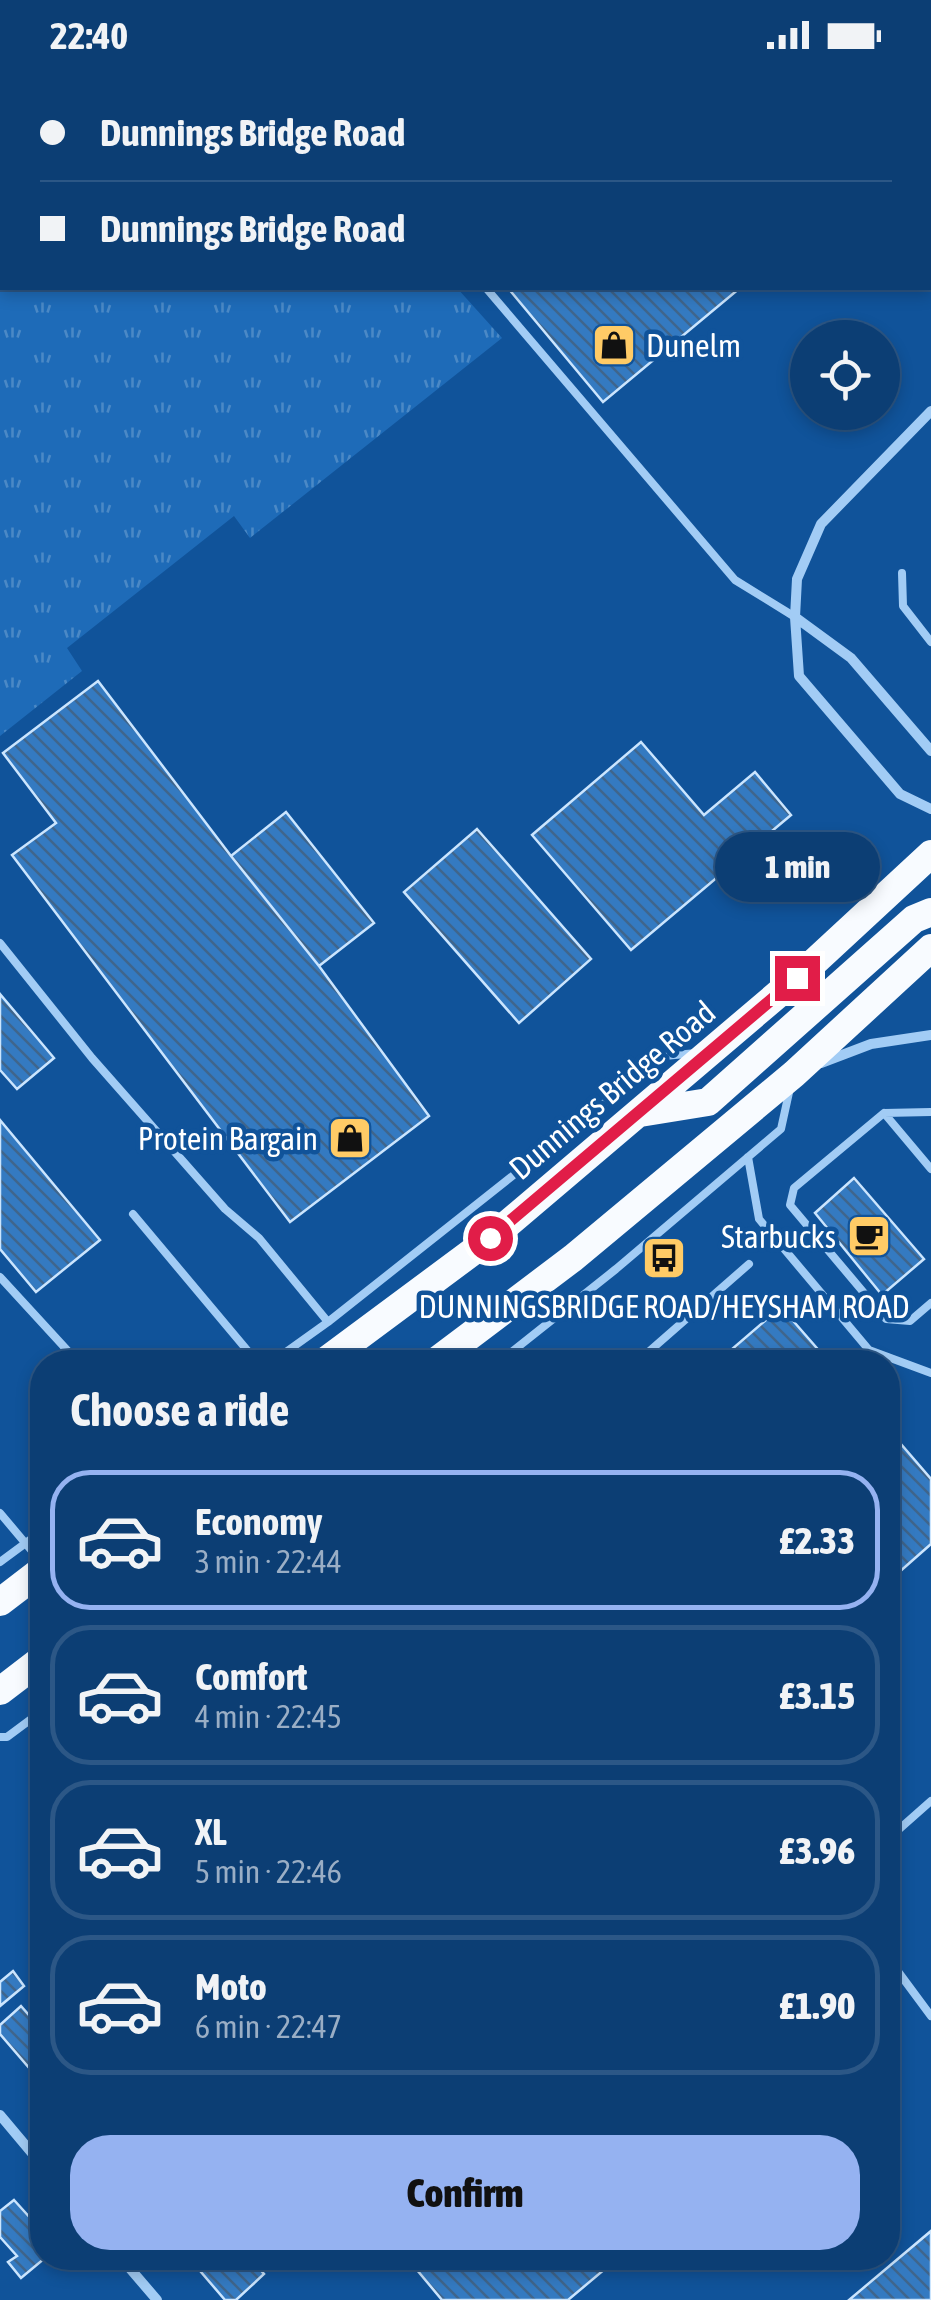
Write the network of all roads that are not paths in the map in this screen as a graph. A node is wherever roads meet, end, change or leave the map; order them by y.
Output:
1 (488, 290) edge
2 (931, 411) edge
3 (902, 573) dead end
4 (795, 617) junction
5 (931, 642) edge
6 (931, 751) edge
7 (931, 809) edge
8 (931, 854) edge
9 (931, 912) edge
10 (0, 943) edge
11 (931, 948) edge
12 (931, 1035) edge
13 (712, 1051) junction
14 (794, 1074) junction
15 (931, 1112) edge
16 (638, 1113) junction
17 (884, 1114) junction
18 (578, 1126) junction
19 (596, 1148) junction
20 (748, 1157) junction
21 (931, 1169) edge
22 (133, 1214) dead end
23 (749, 1264) dead end
24 (0, 1277) edge
25 (931, 1303) edge
26 (328, 1322) junction
27 (67, 1350) edge
28 (247, 1350) edge
29 (289, 1350) edge
30 (340, 1350) edge
31 (451, 1350) edge
32 (514, 1350) edge
33 (650, 1350) edge
34 (869, 1350) edge
35 (900, 1362) edge
36 (931, 1373) edge
37 (0, 1513) edge
38 (30, 1540) edge
39 (26, 1543) junction
40 (30, 1548) edge
41 (0, 1562) edge
42 (30, 1579) edge
43 (0, 1602) edge
44 (30, 1668) edge
45 (0, 1691) edge
46 (30, 1719) edge
47 (0, 1737) edge
48 (931, 1801) edge
49 (900, 1828) edge
50 (900, 1974) edge
51 (931, 2016) edge
52 (0, 2115) edge
53 (30, 2151) edge
54 (131, 2270) edge
55 (157, 2300) edge

1 - 4 lane
2 - 4 street
3 - 5 lane
4 - 6 street
4 - 7 street
8 - 13 highway, Dunnings Bridge Road
9 - 16 highway
10 - 26 lane
11 - 14 highway
12 - 14 street
13 - 16 highway, Dunnings Bridge Road
13 - 18 lane
14 - 20 lane
14 - 31 highway
15 - 17 lane
16 - 19 highway, Dunnings Bridge Road
17 - 21 lane
17 - 25 lane
18 - 19 lane
18 - 26 lane
19 - 30 highway, Dunnings Bridge Road
20 - 32 lane
20 - 34 lane
22 - 28 lane
23 - 33 lane
24 - 27 lane
26 - 29 lane
35 - 36 lane
37 - 39 lane
38 - 39 lane
39 - 40 lane
39 - 41 lane
42 - 43 highway
44 - 45 highway
46 - 47 lane
48 - 49 lane
50 - 51 lane
52 - 53 street
54 - 55 street

